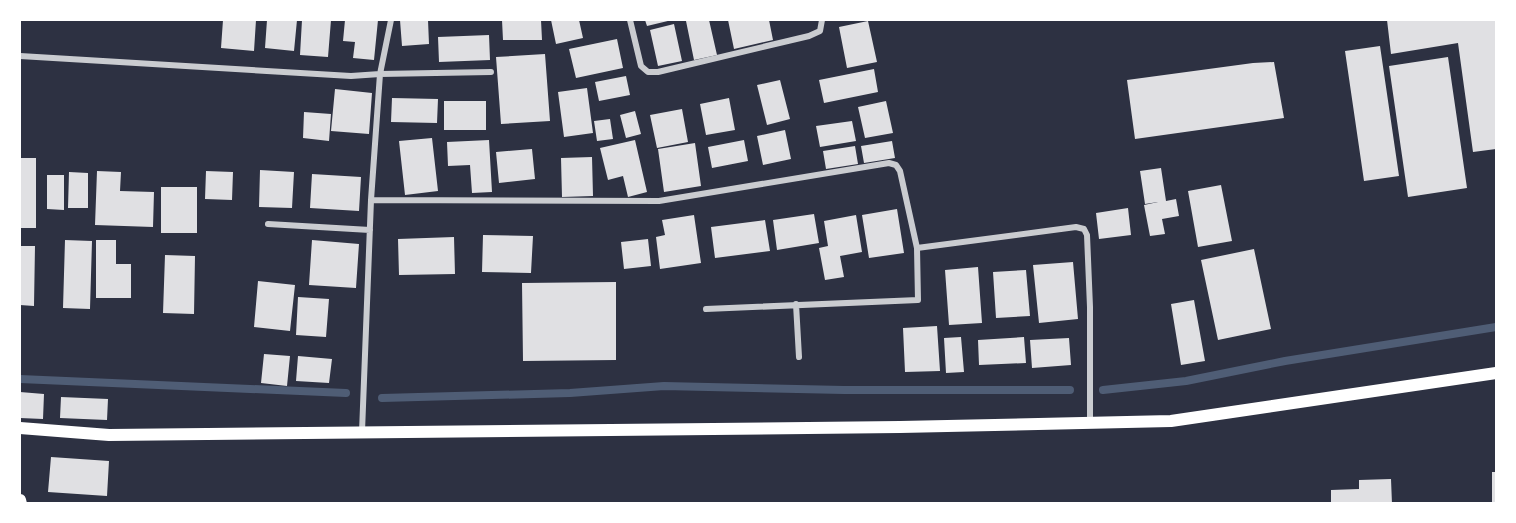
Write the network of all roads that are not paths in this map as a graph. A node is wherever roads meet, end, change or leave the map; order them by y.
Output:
1 (391, 20) edge
2 (630, 20) edge
3 (822, 20) edge
4 (20, 56) edge
5 (491, 72) dead end
6 (380, 74) junction
7 (371, 200) junction
8 (268, 224) dead end
9 (370, 230) junction
10 (917, 248) junction
11 (796, 304) junction
12 (706, 309) dead end
13 (799, 357) dead end
14 (1497, 373) edge
15 (1090, 423) junction
16 (20, 428) edge
17 (362, 433) junction

1 - 6 street
2 - 3 street
4 - 6 street
5 - 6 street
6 - 7 street
7 - 9 street
7 - 10 street
8 - 9 street
9 - 17 street
10 - 11 street
10 - 15 street
11 - 12 street
11 - 13 street
14 - 15 main road
15 - 17 main road
16 - 17 main road

